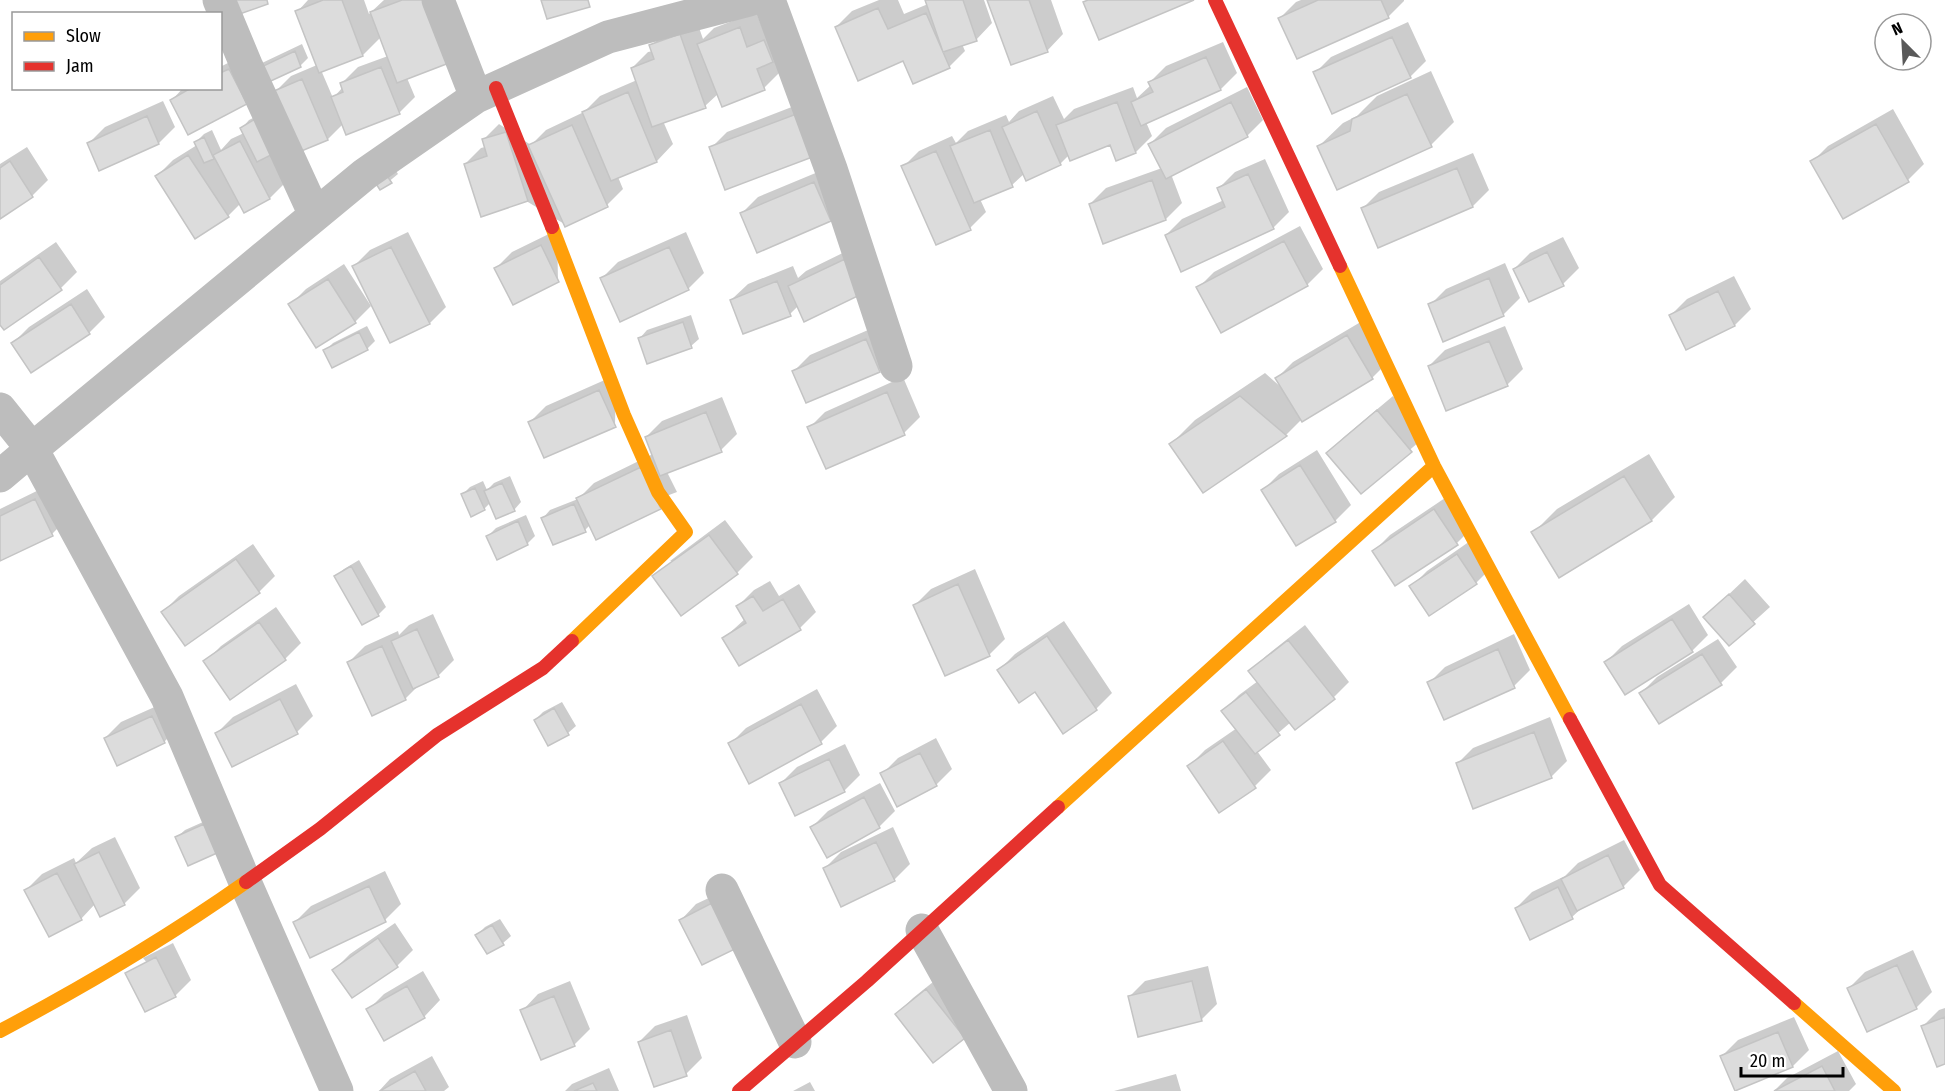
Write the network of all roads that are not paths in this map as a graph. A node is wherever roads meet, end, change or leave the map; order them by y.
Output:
1 (219, 0) edge
2 (438, 0) edge
3 (749, 0) edge
4 (769, 0) edge
5 (1215, 0) edge
6 (486, 93) junction
7 (315, 215) junction
8 (896, 366) dead end
9 (0, 409) edge
10 (32, 449) junction
11 (1434, 466) junction
12 (0, 476) edge
13 (245, 882) junction
14 (722, 890) dead end
15 (922, 930) junction
16 (0, 1031) edge
17 (795, 1042) junction
18 (337, 1091) edge
19 (739, 1091) edge
20 (1011, 1091) edge
21 (1894, 1091) edge

1 - 7 street
2 - 6 street
3 - 6 street
4 - 8 street
5 - 11 street
6 - 7 street
6 - 13 street
7 - 10 street
9 - 10 street
10 - 12 street
10 - 13 street
11 - 15 street
11 - 21 street
13 - 16 street
13 - 18 street
14 - 17 street
15 - 17 street
15 - 20 street
17 - 19 street

